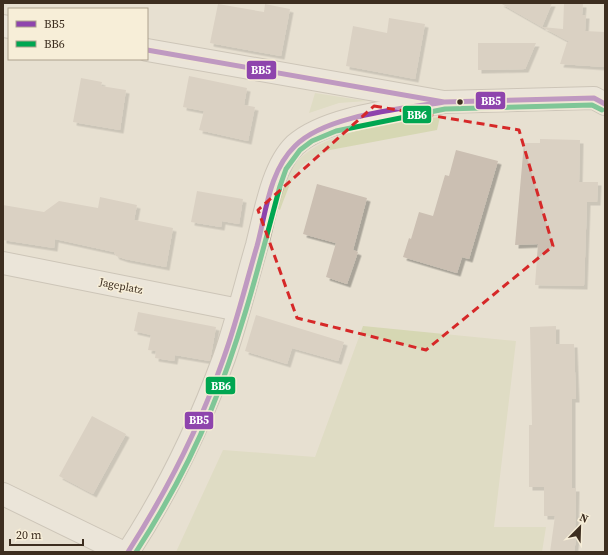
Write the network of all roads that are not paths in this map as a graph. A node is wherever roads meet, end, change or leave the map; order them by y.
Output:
1 (148, 50) edge
2 (444, 102) junction
3 (605, 104) edge
4 (3, 263) edge
5 (239, 310) junction
6 (3, 494) edge
7 (122, 552) edge
8 (128, 552) edge

1 - 2 street
2 - 3 street
2 - 5 street
4 - 5 street, Jageplatz
5 - 8 street
6 - 7 street

